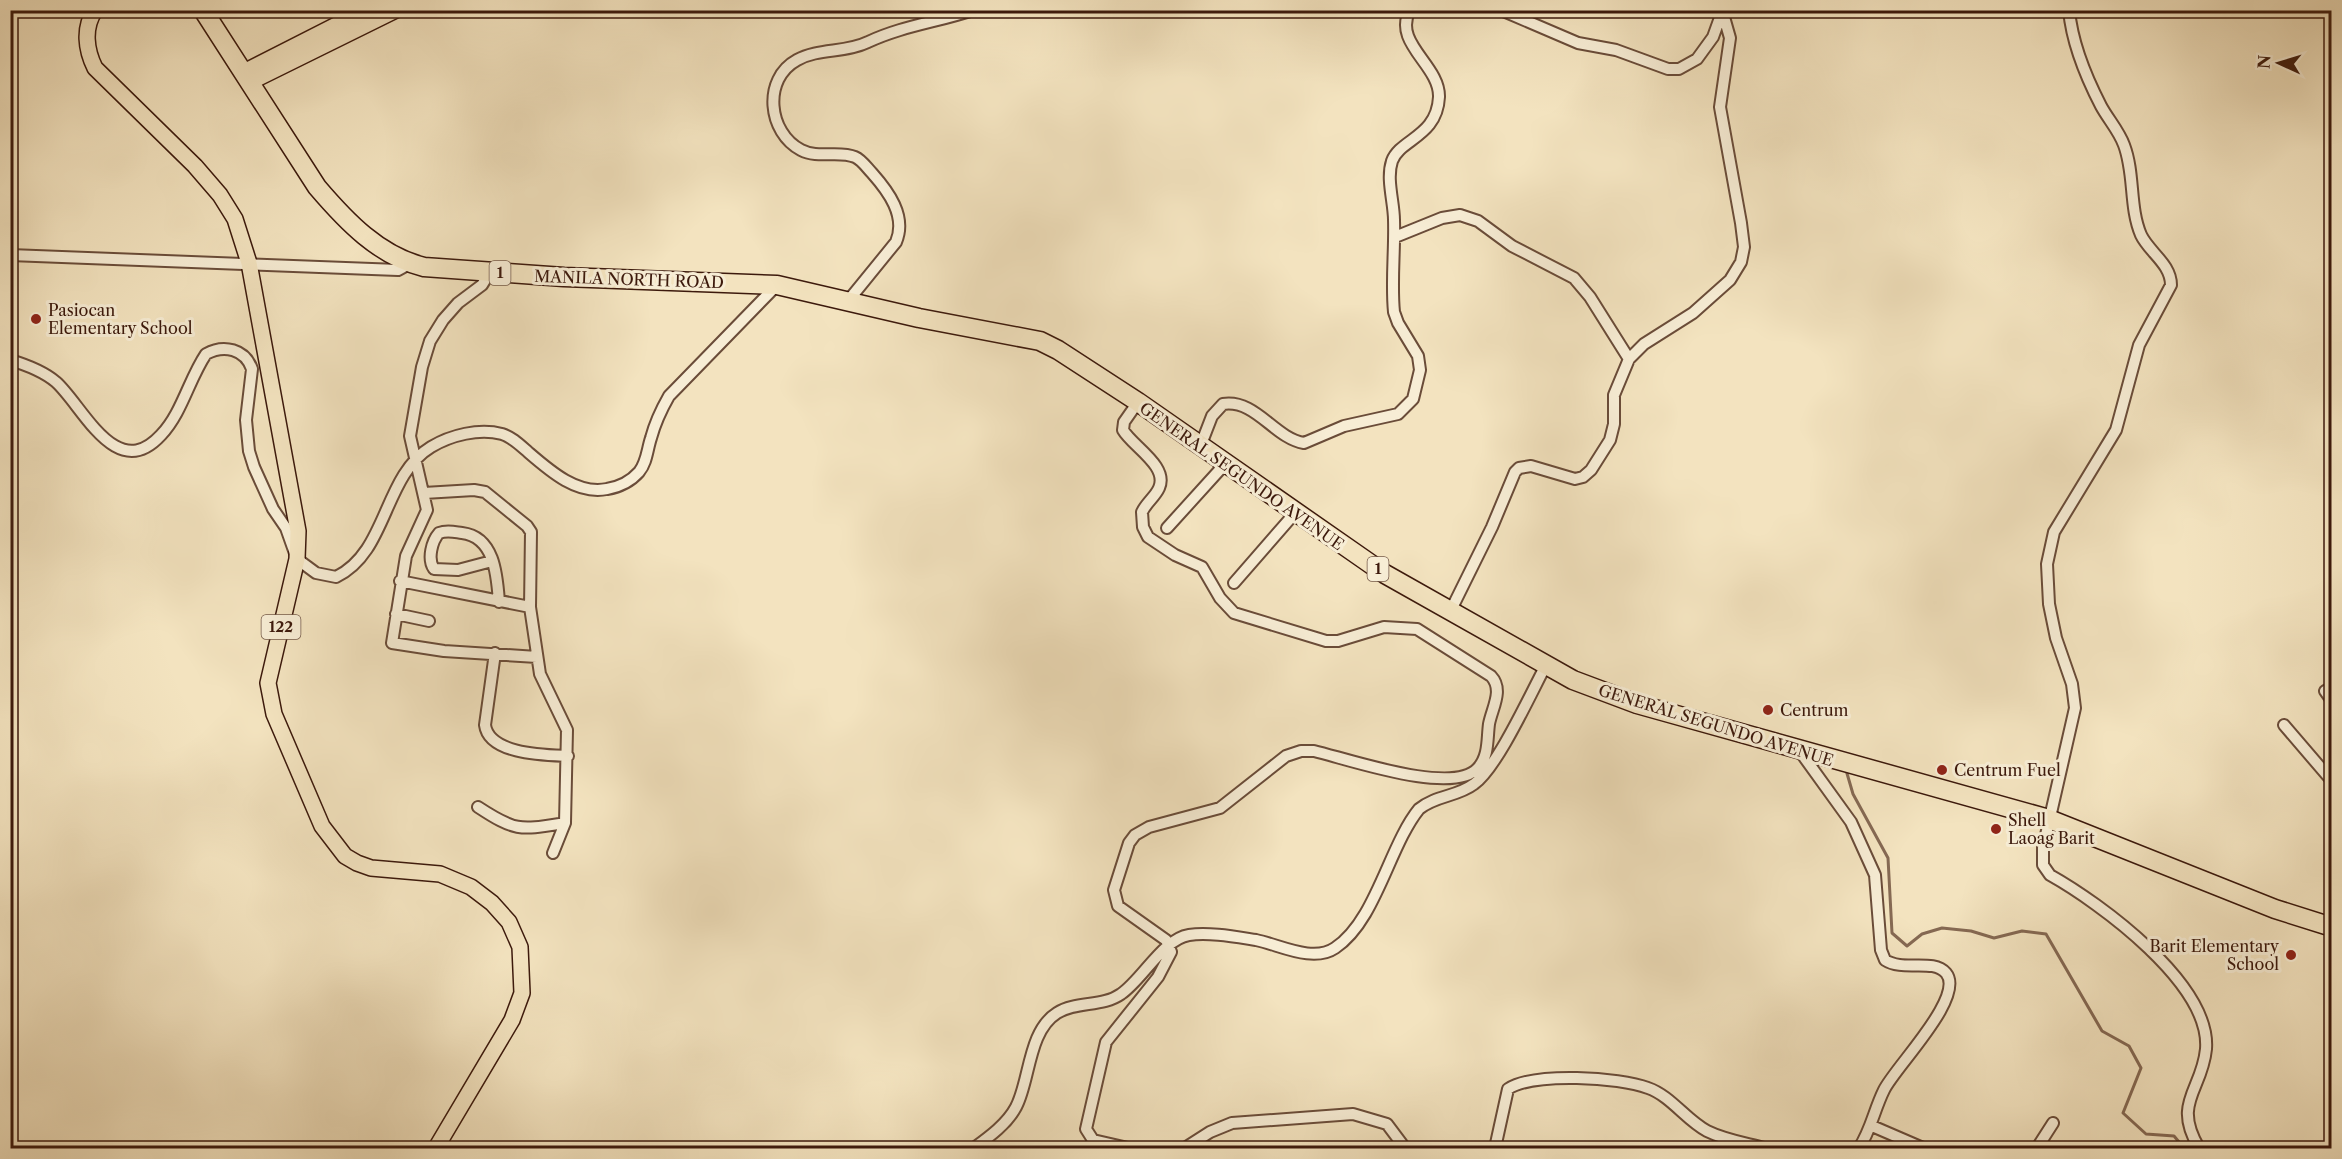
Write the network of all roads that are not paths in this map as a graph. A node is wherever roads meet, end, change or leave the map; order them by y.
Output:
1 (95, 10) edge
2 (203, 10) edge
3 (366, 10) edge
4 (396, 10) edge
5 (973, 10) edge
6 (1410, 10) edge
7 (1501, 10) edge
8 (2069, 10) edge
9 (1722, 11) edge
10 (247, 77) junction
11 (1395, 237) junction
12 (10, 255) edge
13 (249, 263) junction
14 (409, 264) junction
15 (490, 272) junction
16 (777, 285) junction
17 (848, 302) junction
18 (960, 325) joint
19 (1629, 359) junction
20 (10, 360) edge
21 (1138, 402) junction
22 (1200, 447) junction
23 (415, 462) junction
24 (1225, 464) junction
25 (424, 493) junction
26 (1295, 513) junction
27 (1167, 528) dead end
28 (297, 559) junction
29 (492, 561) junction
30 (400, 581) junction
31 (1234, 583) dead end
32 (499, 602) junction
33 (530, 608) junction
34 (1450, 612) junction
35 (396, 614) junction
36 (429, 621) dead end
37 (495, 653) junction
38 (537, 657) junction
39 (1546, 665) junction
40 (2331, 687) edge
41 (2331, 701) edge
42 (2284, 724) dead end
43 (1799, 750) junction
44 (568, 756) junction
45 (2331, 781) edge
46 (478, 807) dead end
47 (2049, 819) junction
48 (565, 823) junction
49 (553, 853) dead end
50 (2331, 927) edge
51 (1170, 945) junction
52 (2053, 1123) dead end
53 (1872, 1125) junction
54 (435, 1149) edge
55 (974, 1149) edge
56 (1128, 1149) edge
57 (1185, 1149) edge
58 (1405, 1149) edge
59 (1495, 1149) edge
60 (1764, 1149) edge
61 (1859, 1149) edge
62 (1923, 1149) edge
63 (2037, 1149) edge
64 (2199, 1149) edge

1 - 13 main road, 122
2 - 10 highway, MANILA NORTH ROAD / 1
3 - 10 main road
4 - 10 main road
5 - 17 street
6 - 11 street
7 - 9 street
8 - 47 street
9 - 19 street
10 - 14 highway, MANILA NORTH ROAD / 1
11 - 19 street
11 - 22 street
12 - 13 street
13 - 14 street
13 - 28 main road, 122
14 - 15 highway, MANILA NORTH ROAD / 1
15 - 16 highway, MANILA NORTH ROAD / 1
15 - 23 street
16 - 17 highway, MANILA NORTH ROAD / 1
16 - 23 street
17 - 18 highway, MANILA NORTH ROAD / 1
18 - 21 highway, GENERAL SEGUNDO AVENUE / 1
19 - 34 street
20 - 28 street
21 - 22 highway, GENERAL SEGUNDO AVENUE / 1
21 - 51 street
22 - 24 highway, GENERAL SEGUNDO AVENUE / 1
23 - 25 street
23 - 28 street
24 - 26 highway, GENERAL SEGUNDO AVENUE / 1
24 - 27 street
25 - 30 street
25 - 33 street
26 - 31 street
26 - 34 highway, GENERAL SEGUNDO AVENUE / 1
28 - 54 main road, 122
29 - 29 street
29 - 32 street
30 - 32 street
30 - 35 street
32 - 33 street
33 - 38 street
34 - 39 highway, GENERAL SEGUNDO AVENUE / 1
35 - 36 street
35 - 37 street
37 - 38 street
37 - 44 street
38 - 44 street
39 - 43 highway, GENERAL SEGUNDO AVENUE / 1
39 - 51 street
40 - 41 street
42 - 45 street
43 - 47 highway, GENERAL SEGUNDO AVENUE / 1
43 - 53 street
44 - 48 street
46 - 48 street
47 - 50 highway, GENERAL SEGUNDO AVENUE / 1
47 - 64 street
48 - 49 street
51 - 55 street
51 - 56 street
52 - 63 street
53 - 61 street
53 - 62 street
57 - 58 street
59 - 60 street

